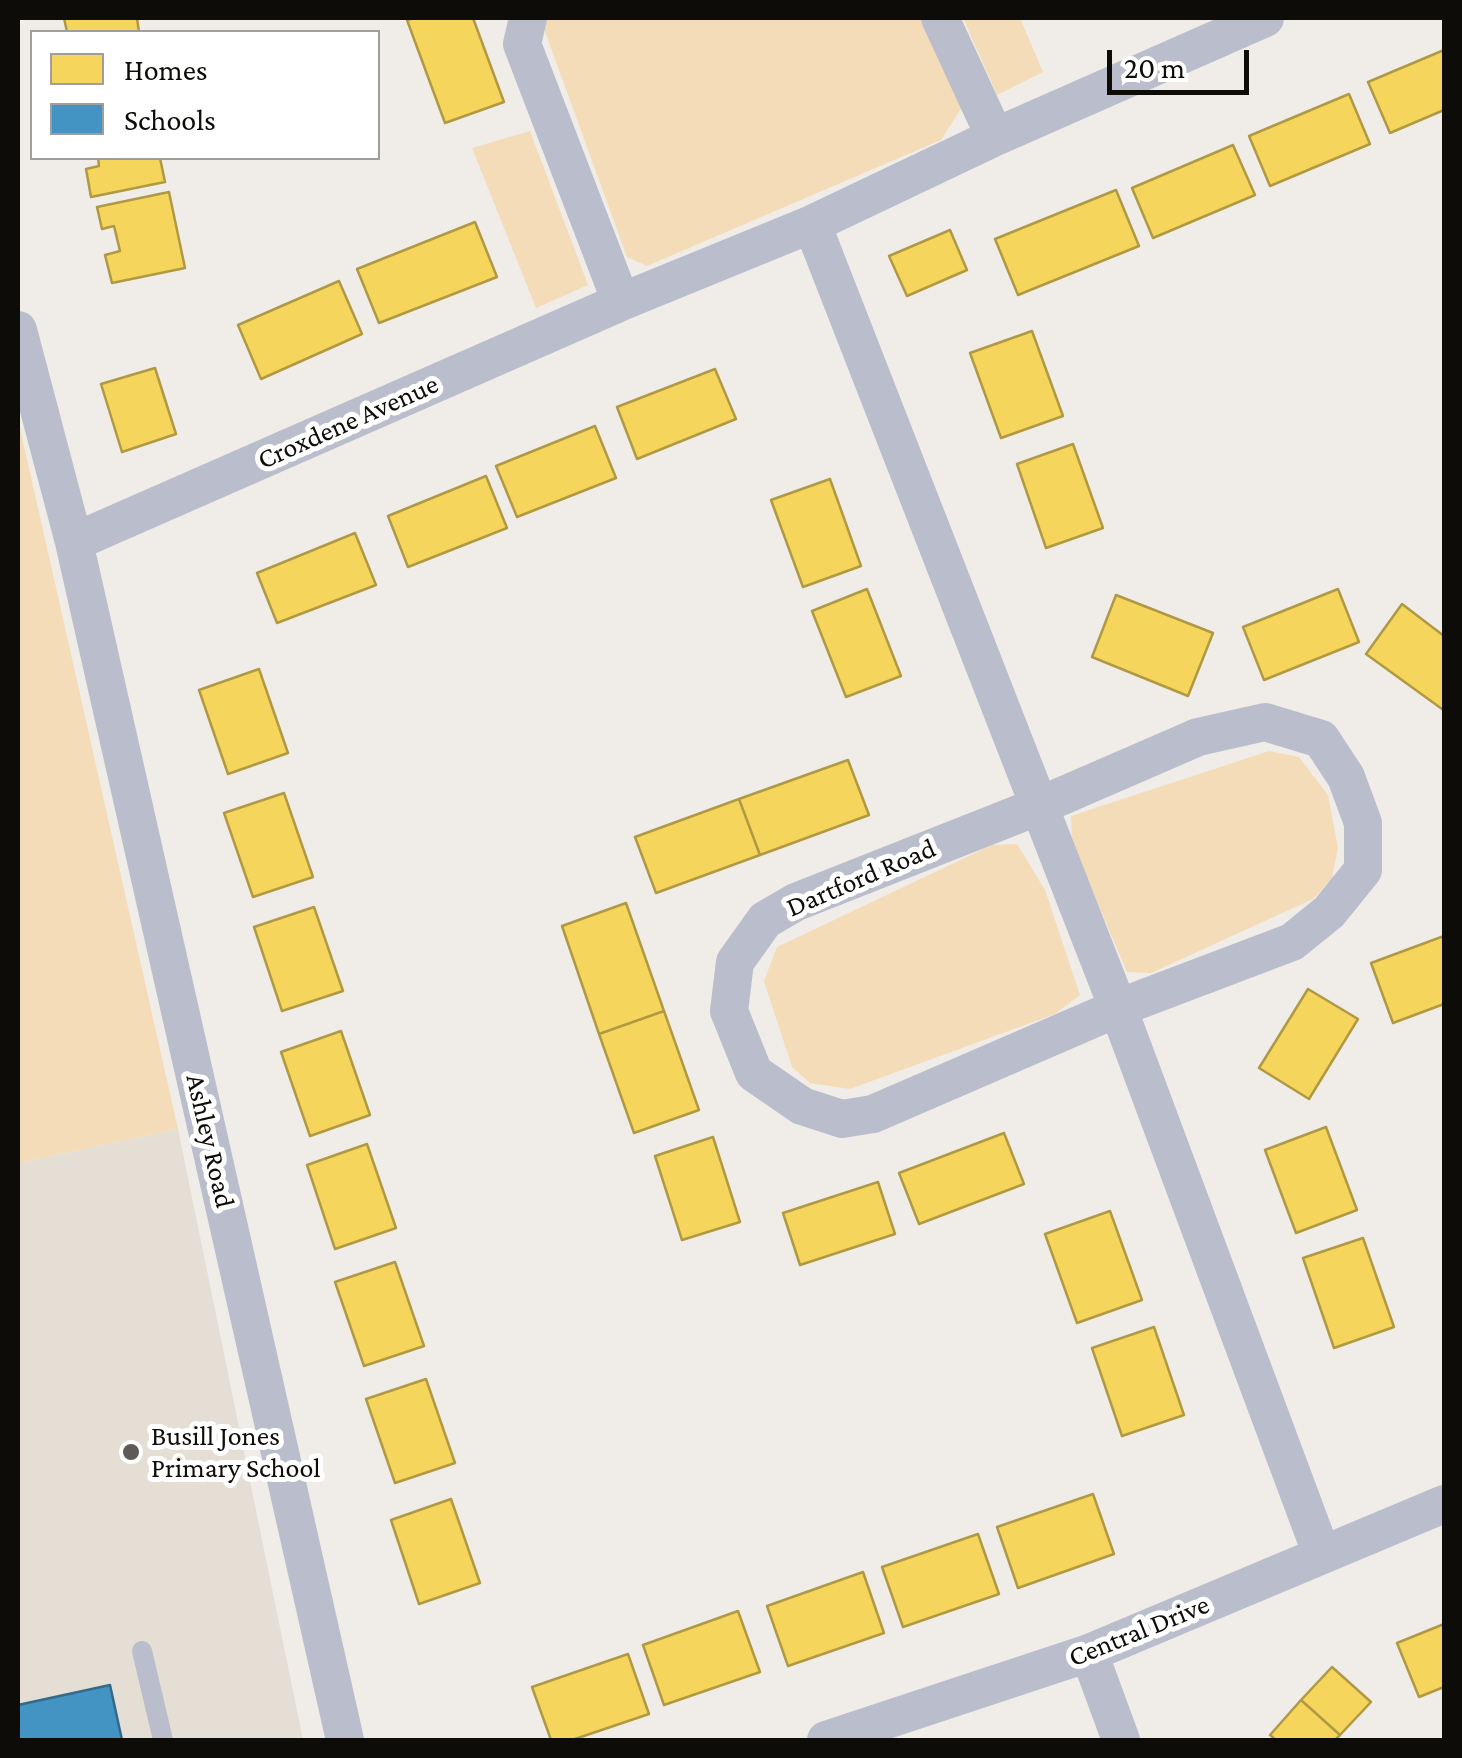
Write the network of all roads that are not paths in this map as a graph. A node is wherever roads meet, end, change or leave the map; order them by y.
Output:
1 (528, 18) edge
2 (940, 18) edge
3 (1265, 18) edge
4 (995, 137) junction
5 (812, 224) junction
6 (622, 302) junction
7 (18, 330) edge
8 (74, 542) junction
9 (1039, 806) junction
10 (1118, 1008) junction
11 (1444, 1504) edge
12 (1322, 1555) junction
13 (142, 1651) dead end
14 (1089, 1653) junction
15 (163, 1740) edge
16 (345, 1740) edge
17 (826, 1740) edge
18 (1121, 1740) edge

1 - 6 street
2 - 4 street
3 - 4 street, Croxdene Avenue
4 - 5 street, Croxdene Avenue
5 - 6 street, Croxdene Avenue
5 - 9 street
6 - 8 street, Croxdene Avenue
7 - 8 street, Ashley Road
8 - 16 street, Ashley Road
9 - 10 street
9 - 10 street, Dartford Road
9 - 10 street, Dartford Road
10 - 12 street
11 - 12 street, Central Drive
12 - 14 street, Central Drive
13 - 15 lane
14 - 17 street, Central Drive
14 - 18 street

